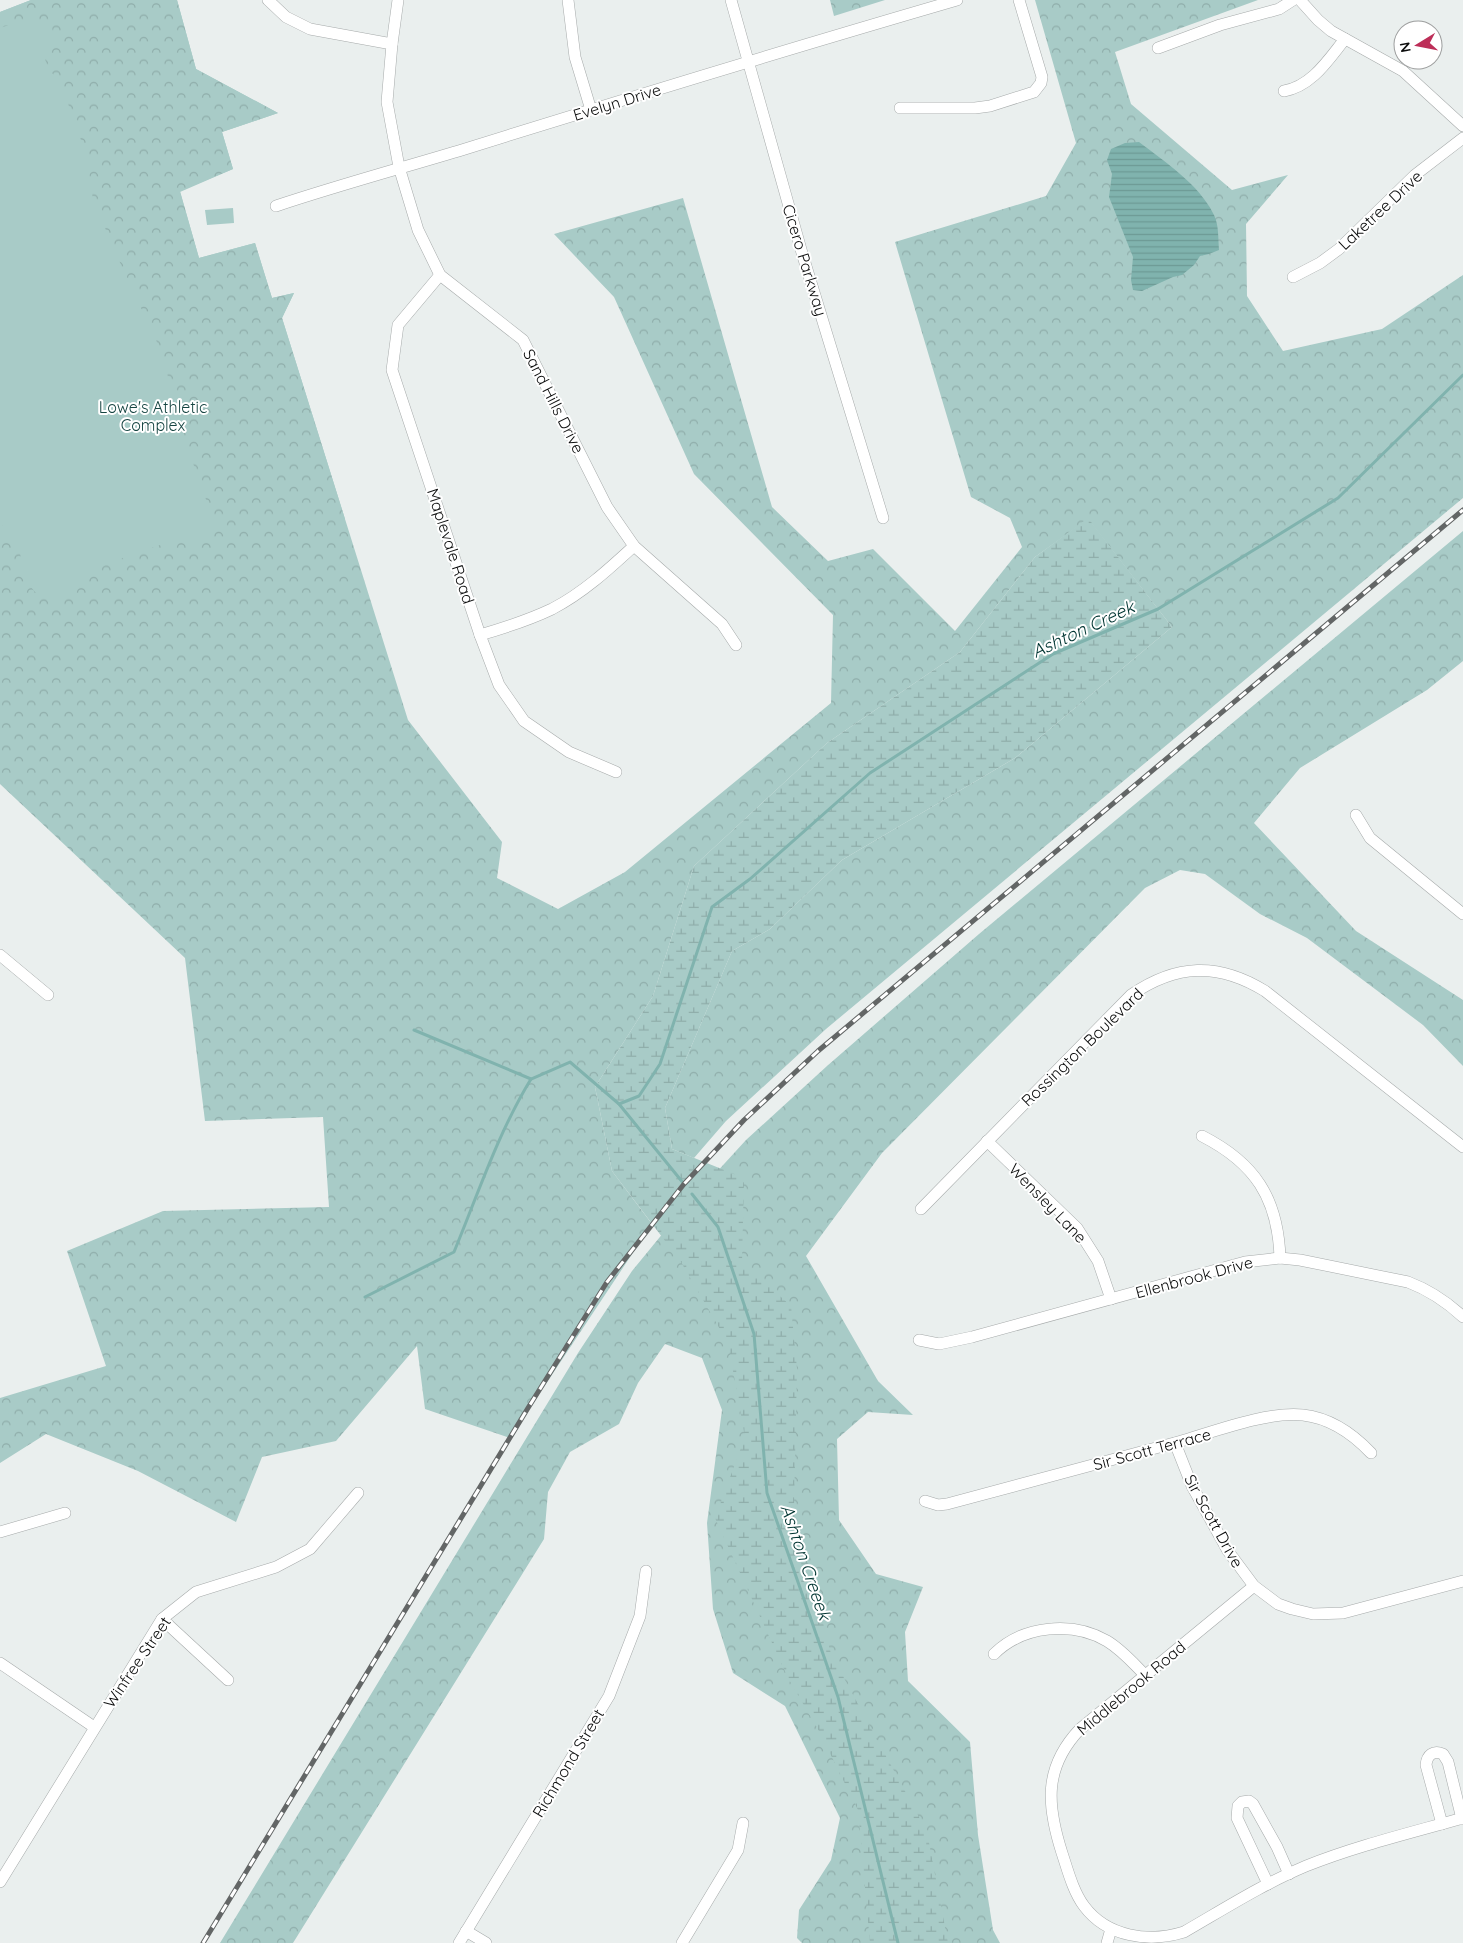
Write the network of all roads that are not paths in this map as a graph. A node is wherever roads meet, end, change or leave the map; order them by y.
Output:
1 (268, 0) edge
2 (398, 0) edge
3 (568, 0) edge
4 (731, 0) edge
5 (957, 0) edge
6 (1020, 0) edge
7 (1293, 0) edge
8 (1300, 0) edge
9 (1345, 39) junction
10 (392, 44) junction
11 (1158, 48) dead end
12 (748, 62) junction
13 (1284, 91) dead end
14 (900, 108) dead end
15 (591, 110) junction
16 (1463, 126) edge
17 (1463, 138) edge
18 (399, 167) junction
19 (276, 206) dead end
20 (440, 275) junction
21 (1293, 277) dead end
22 (883, 518) dead end
23 (634, 546) junction
24 (480, 635) junction
25 (736, 645) dead end
26 (616, 772) dead end
27 (1356, 815) dead end
28 (1463, 914) edge
29 (0, 956) edge
30 (48, 995) dead end
31 (1202, 1136) dead end
32 (987, 1141) junction
33 (1463, 1147) edge
34 (921, 1209) dead end
35 (1280, 1258) junction
36 (1110, 1299) junction
37 (1463, 1316) edge
38 (918, 1340) dead end
39 (1175, 1442) junction
40 (1371, 1453) dead end
41 (358, 1493) dead end
42 (925, 1501) dead end
43 (65, 1513) dead end
44 (0, 1532) edge
45 (646, 1571) dead end
46 (1463, 1581) edge
47 (1254, 1586) junction
48 (162, 1619) junction
49 (994, 1654) dead end
50 (0, 1663) edge
51 (1145, 1675) junction
52 (228, 1680) dead end
53 (94, 1727) junction
54 (1463, 1818) edge
55 (743, 1823) dead end
56 (1442, 1824) junction
57 (1289, 1874) junction
58 (0, 1882) edge
59 (1268, 1884) junction
60 (1112, 1929) junction
61 (466, 1931) junction
62 (1131, 1939) edge
63 (459, 1943) edge
64 (486, 1943) edge
65 (682, 1943) edge
66 (1107, 1943) edge

1 - 10 street
2 - 10 street, Sand Hills Drive
3 - 15 street
4 - 12 street, Cicero Parkway
5 - 12 street, Evelyn Drive
6 - 14 street
7 - 11 street
8 - 9 street
9 - 13 street
9 - 16 street
10 - 18 street, Sand Hills Drive
12 - 15 street, Evelyn Drive
12 - 22 street, Cicero Parkway
15 - 18 street, Evelyn Drive
17 - 21 street, Laketree Drive
18 - 19 street, Evelyn Drive
18 - 20 street, Sand Hills Drive
20 - 23 street, Sand Hills Drive
20 - 24 street, Maplevale Road
23 - 24 street
23 - 25 street, Sand Hills Drive
24 - 26 street, Maplevale Road
27 - 28 street
29 - 30 street
31 - 35 street
32 - 33 street, Rossington Boulevard
32 - 34 street, Rossington Boulevard
32 - 36 street, Wensley Lane
35 - 36 street, Ellenbrook Drive
35 - 37 street, Ellenbrook Drive
36 - 38 street, Ellenbrook Drive
39 - 40 street, Sir Scott Terrace
39 - 42 street, Sir Scott Terrace
39 - 47 street, Sir Scott Drive
41 - 48 street, Winfree Street
43 - 44 street
45 - 61 street, Richmond Street
46 - 47 street, Sir Scott Drive
47 - 51 street, Middlebrook Road
48 - 52 street
48 - 53 street, Winfree Street
49 - 51 street
50 - 53 street
51 - 60 street, Middlebrook Road
53 - 58 street, Winfree Street
54 - 56 street, Middlebrook Road
54 - 56 street
55 - 65 street
56 - 57 street, Middlebrook Road
57 - 59 street, Middlebrook Road
57 - 59 street
59 - 62 street, Middlebrook Road
60 - 62 street, Middlebrook Road
60 - 66 street
61 - 63 street, Richmond Street
61 - 64 street

